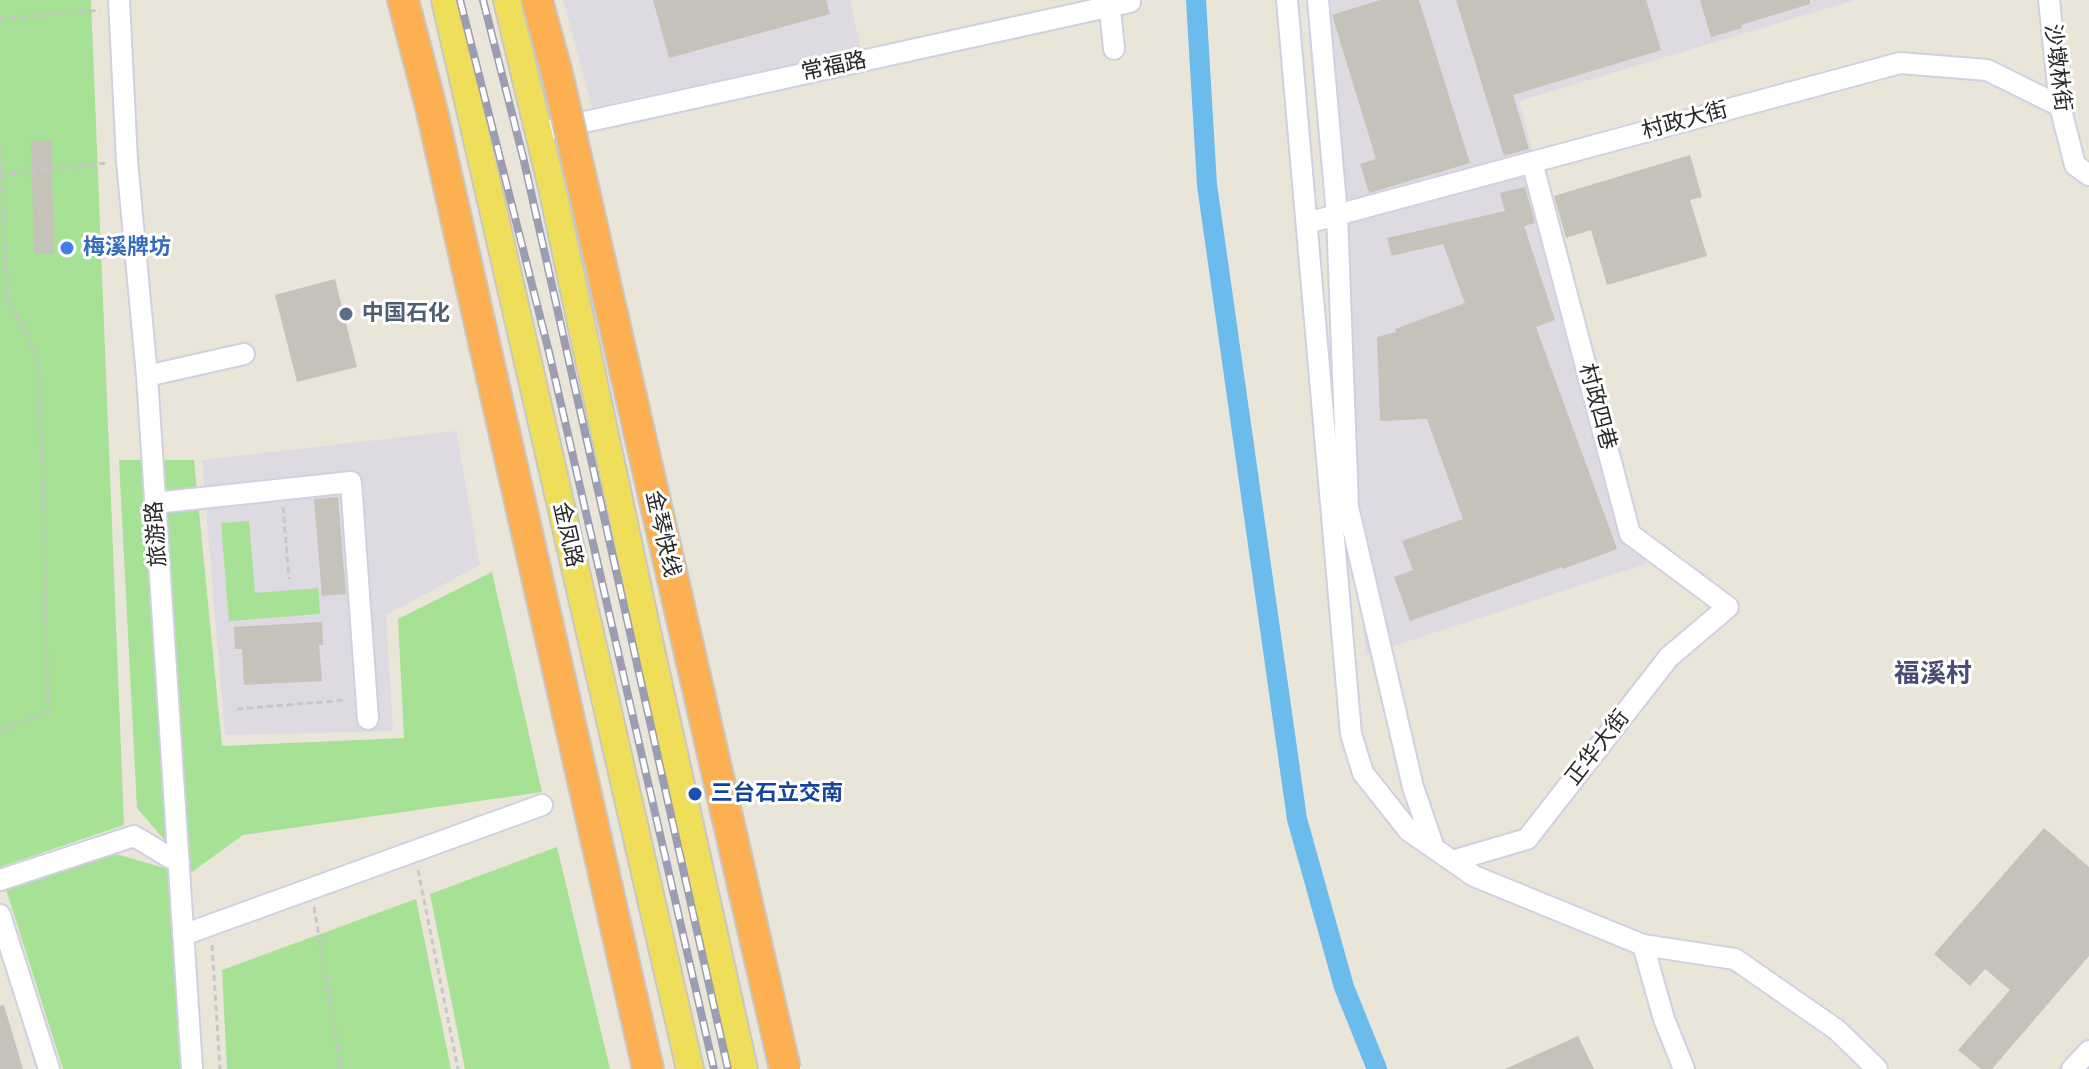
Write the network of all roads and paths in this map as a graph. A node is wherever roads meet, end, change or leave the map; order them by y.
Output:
1 (403, 0) edge
2 (445, 0) edge
3 (507, 0) edge
4 (537, 0) edge
5 (1287, 0) edge
6 (1318, 0) edge
7 (2049, 0) edge
8 (1116, 3) edge
9 (119, 4) edge
10 (0, 19) edge
11 (1114, 49) dead end
12 (2060, 106) junction
13 (539, 132) junction
14 (0, 146) edge
15 (127, 161) junction
16 (1532, 162) junction
17 (1, 175) edge
18 (2089, 175) edge
19 (1337, 215) junction
20 (1307, 223) junction
21 (6, 233) junction
22 (0, 236) edge
23 (244, 354) dead end
24 (147, 376) junction
25 (282, 490) junction
26 (155, 503) junction
27 (289, 579) dead end
28 (1728, 607) joint
29 (237, 709) dead end
30 (368, 709) joint
31 (0, 731) edge
32 (542, 805) dead end
33 (1434, 848) junction
34 (414, 851) junction
35 (1452, 861) junction
36 (179, 863) junction
37 (0, 880) edge
38 (311, 888) junction
39 (0, 915) edge
40 (210, 925) junction
41 (183, 935) junction
42 (1643, 945) junction
43 (2089, 1051) edge
44 (49, 1069) edge
45 (192, 1069) edge
46 (220, 1069) edge
47 (341, 1069) edge
48 (458, 1069) edge
49 (648, 1069) edge
50 (690, 1069) edge
51 (744, 1069) edge
52 (785, 1069) edge
53 (1684, 1069) edge
54 (1877, 1069) edge
55 (2072, 1069) edge

1 - 49 highway
2 - 50 main road, 金凤路
3 - 13 main road
4 - 52 highway, 金琴快线, bridge
5 - 20 street
6 - 19 street
7 - 12 street, 沙墩林街
8 - 11 street
8 - 13 street, 常福路
9 - 10 path
9 - 15 street, 旅游路
12 - 16 street, 村政大街
12 - 18 street, 沙墩林街
13 - 51 main road
14 - 17 path
15 - 17 path
15 - 24 street, 旅游路
16 - 19 street, 村政大街
16 - 28 street, 村政四巷
17 - 21 path
19 - 20 street, 村政大街
19 - 33 street
20 - 33 street
21 - 22 path
21 - 31 path
23 - 24 street
24 - 26 street, 旅游路
25 - 26 street
25 - 27 path
25 - 30 street
26 - 36 street, 旅游路
28 - 35 street, 正华大街
29 - 30 path
32 - 34 street
33 - 35 street
34 - 38 street
34 - 48 path
35 - 42 street
36 - 37 street
36 - 41 street, 旅游路
38 - 40 street
38 - 47 path
39 - 44 street
40 - 41 street
40 - 46 path
41 - 45 street, 旅游路
42 - 53 street
42 - 54 street
43 - 55 street

